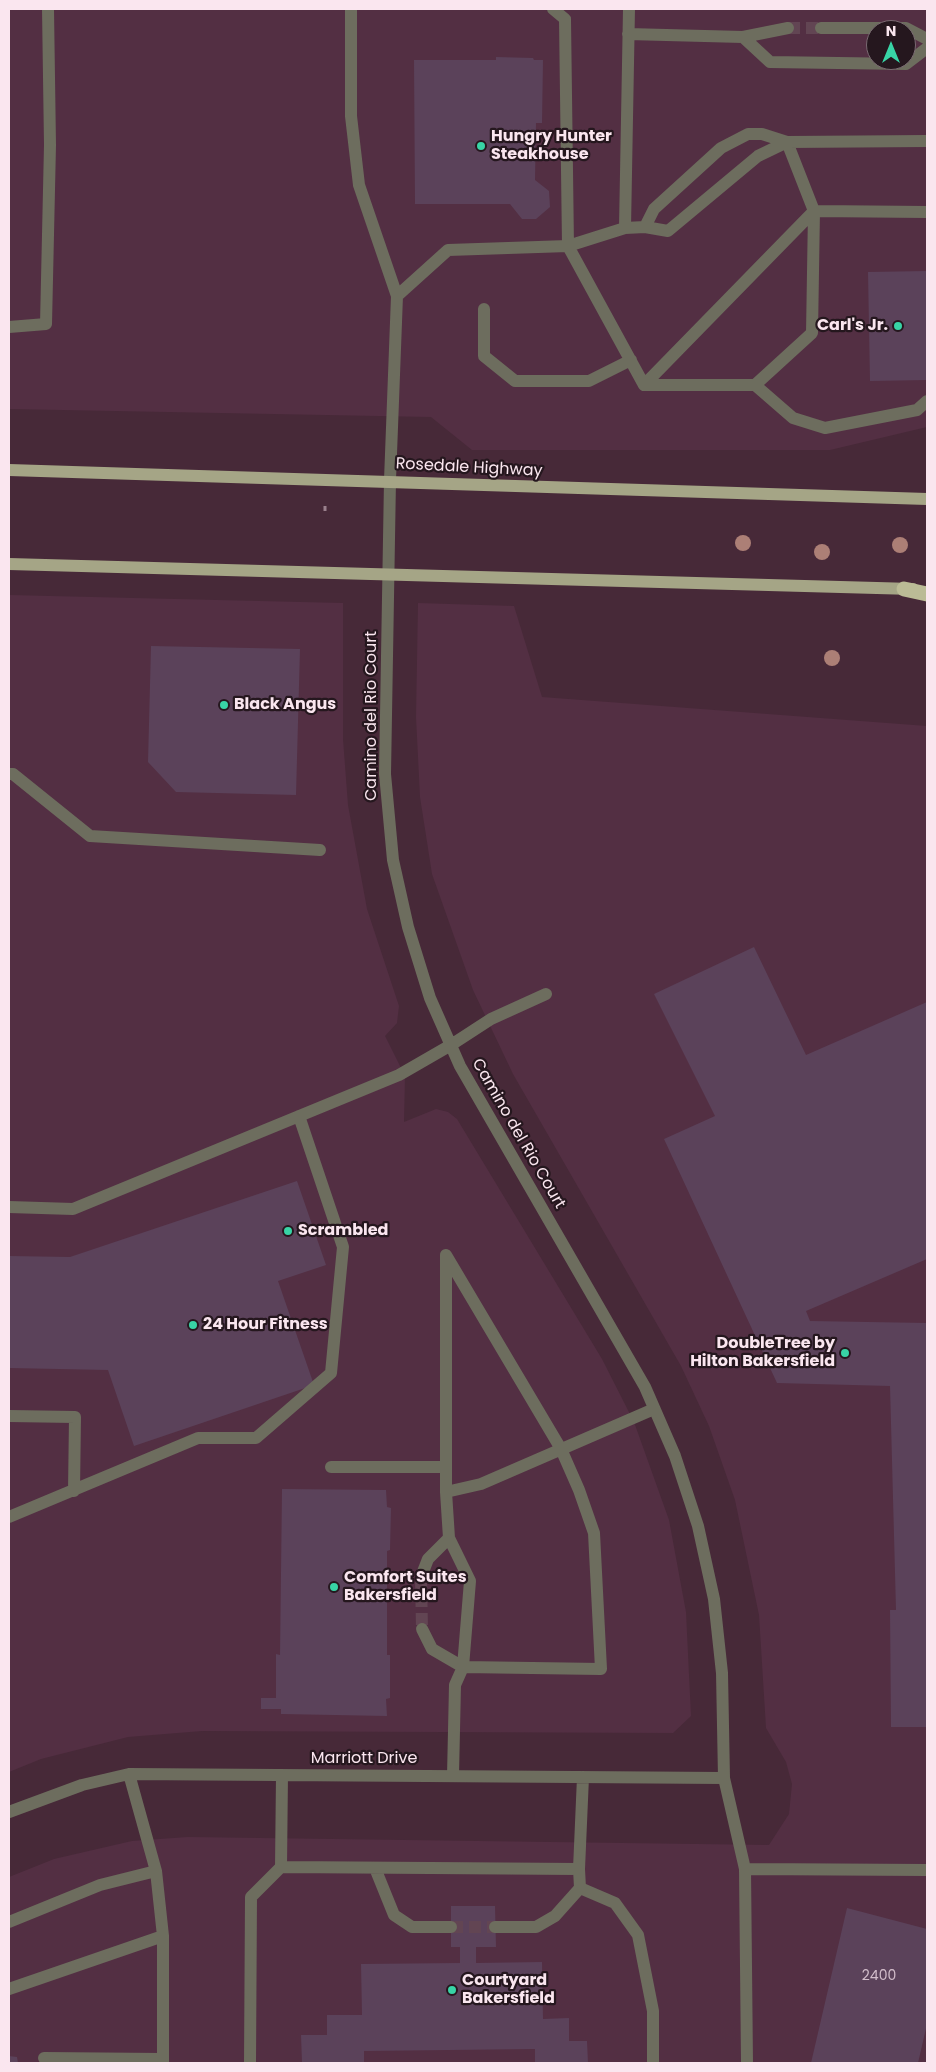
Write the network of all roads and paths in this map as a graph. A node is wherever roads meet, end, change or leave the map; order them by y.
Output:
1 (48, 9) edge
2 (351, 9) edge
3 (553, 9) edge
4 (629, 9) edge
5 (788, 28) tunnel mouth
6 (821, 28) tunnel mouth
7 (628, 34) junction
8 (743, 38) junction
9 (927, 39) edge
10 (927, 48) edge
11 (927, 141) edge
12 (787, 142) junction
13 (814, 212) junction
14 (927, 212) edge
15 (644, 227) junction
16 (625, 228) junction
17 (568, 246) junction
18 (397, 296) junction
19 (484, 309) dead end
20 (9, 327) edge
21 (631, 360) junction
22 (644, 384) junction
23 (755, 384) junction
24 (927, 401) edge
25 (9, 470) edge
26 (390, 480) junction
27 (927, 499) edge
28 (326, 506) dead end
29 (326, 512) dead end
30 (9, 564) edge
31 (388, 574) junction
32 (904, 589) junction
33 (927, 590) edge
34 (927, 594) edge
35 (9, 774) edge
36 (320, 850) dead end
37 (546, 994) dead end
38 (451, 1046) junction
39 (299, 1116) junction
40 (9, 1207) edge
41 (654, 1409) junction
42 (9, 1416) edge
43 (561, 1448) junction
44 (331, 1467) dead end
45 (446, 1467) junction
46 (74, 1491) junction
47 (446, 1492) junction
48 (9, 1517) edge
49 (448, 1538) junction
50 (421, 1578) tunnel mouth
51 (422, 1629) tunnel mouth
52 (463, 1667) junction
53 (130, 1774) junction
54 (282, 1775) junction
55 (453, 1776) junction
56 (583, 1777) junction
57 (724, 1778) junction
58 (9, 1812) edge
59 (281, 1867) junction
60 (375, 1868) junction
61 (579, 1869) junction
62 (746, 1869) junction
63 (927, 1870) edge
64 (156, 1871) junction
65 (580, 1888) junction
66 (9, 1922) edge
67 (452, 1927) tunnel mouth
68 (495, 1927) tunnel mouth
69 (163, 1936) junction
70 (9, 1989) edge
71 (44, 2058) dead end
72 (162, 2061) edge
73 (250, 2063) edge
74 (653, 2063) edge
75 (746, 2063) edge

1 - 20 street
2 - 18 street
3 - 17 street
4 - 7 street
5 - 8 street
6 - 9 street
7 - 8 street
7 - 16 street
8 - 10 street
11 - 12 street
12 - 13 street
12 - 15 street
12 - 15 street
13 - 14 street
13 - 22 street
13 - 23 street
15 - 16 street
16 - 17 street
17 - 18 street
17 - 21 street
18 - 26 street, Camino del Rio Court
19 - 21 street
21 - 22 street
22 - 23 street
23 - 24 street
25 - 26 main road, Rosedale Highway
26 - 27 main road, Rosedale Highway
26 - 31 street, Camino del Rio Court
28 - 29 path
30 - 31 main road
31 - 32 main road
31 - 38 street, Camino del Rio Court
32 - 33 main road
32 - 34 highway
35 - 36 street
37 - 38 street
38 - 39 street
38 - 41 street, Camino del Rio Court
39 - 40 street
39 - 46 street
41 - 43 street
41 - 57 street, Camino del Rio Court
42 - 46 street
43 - 45 street
43 - 47 street
43 - 52 street
44 - 45 street
45 - 47 street
46 - 48 street
47 - 49 street
49 - 50 street
49 - 52 street
51 - 52 street
52 - 55 street
53 - 54 street, Marriott Drive
53 - 58 street, Marriott Drive
53 - 64 street
54 - 55 street, Marriott Drive
54 - 59 street
55 - 56 street, Marriott Drive
56 - 57 street, Marriott Drive
56 - 61 street
57 - 62 street, Camino del Rio Court
59 - 60 street
59 - 73 street
60 - 61 street
60 - 67 street
61 - 65 street
62 - 63 street
62 - 75 street, Camino del Rio Court
64 - 66 street
64 - 69 street
65 - 68 street
65 - 74 street
69 - 70 street
69 - 72 street
71 - 72 street

